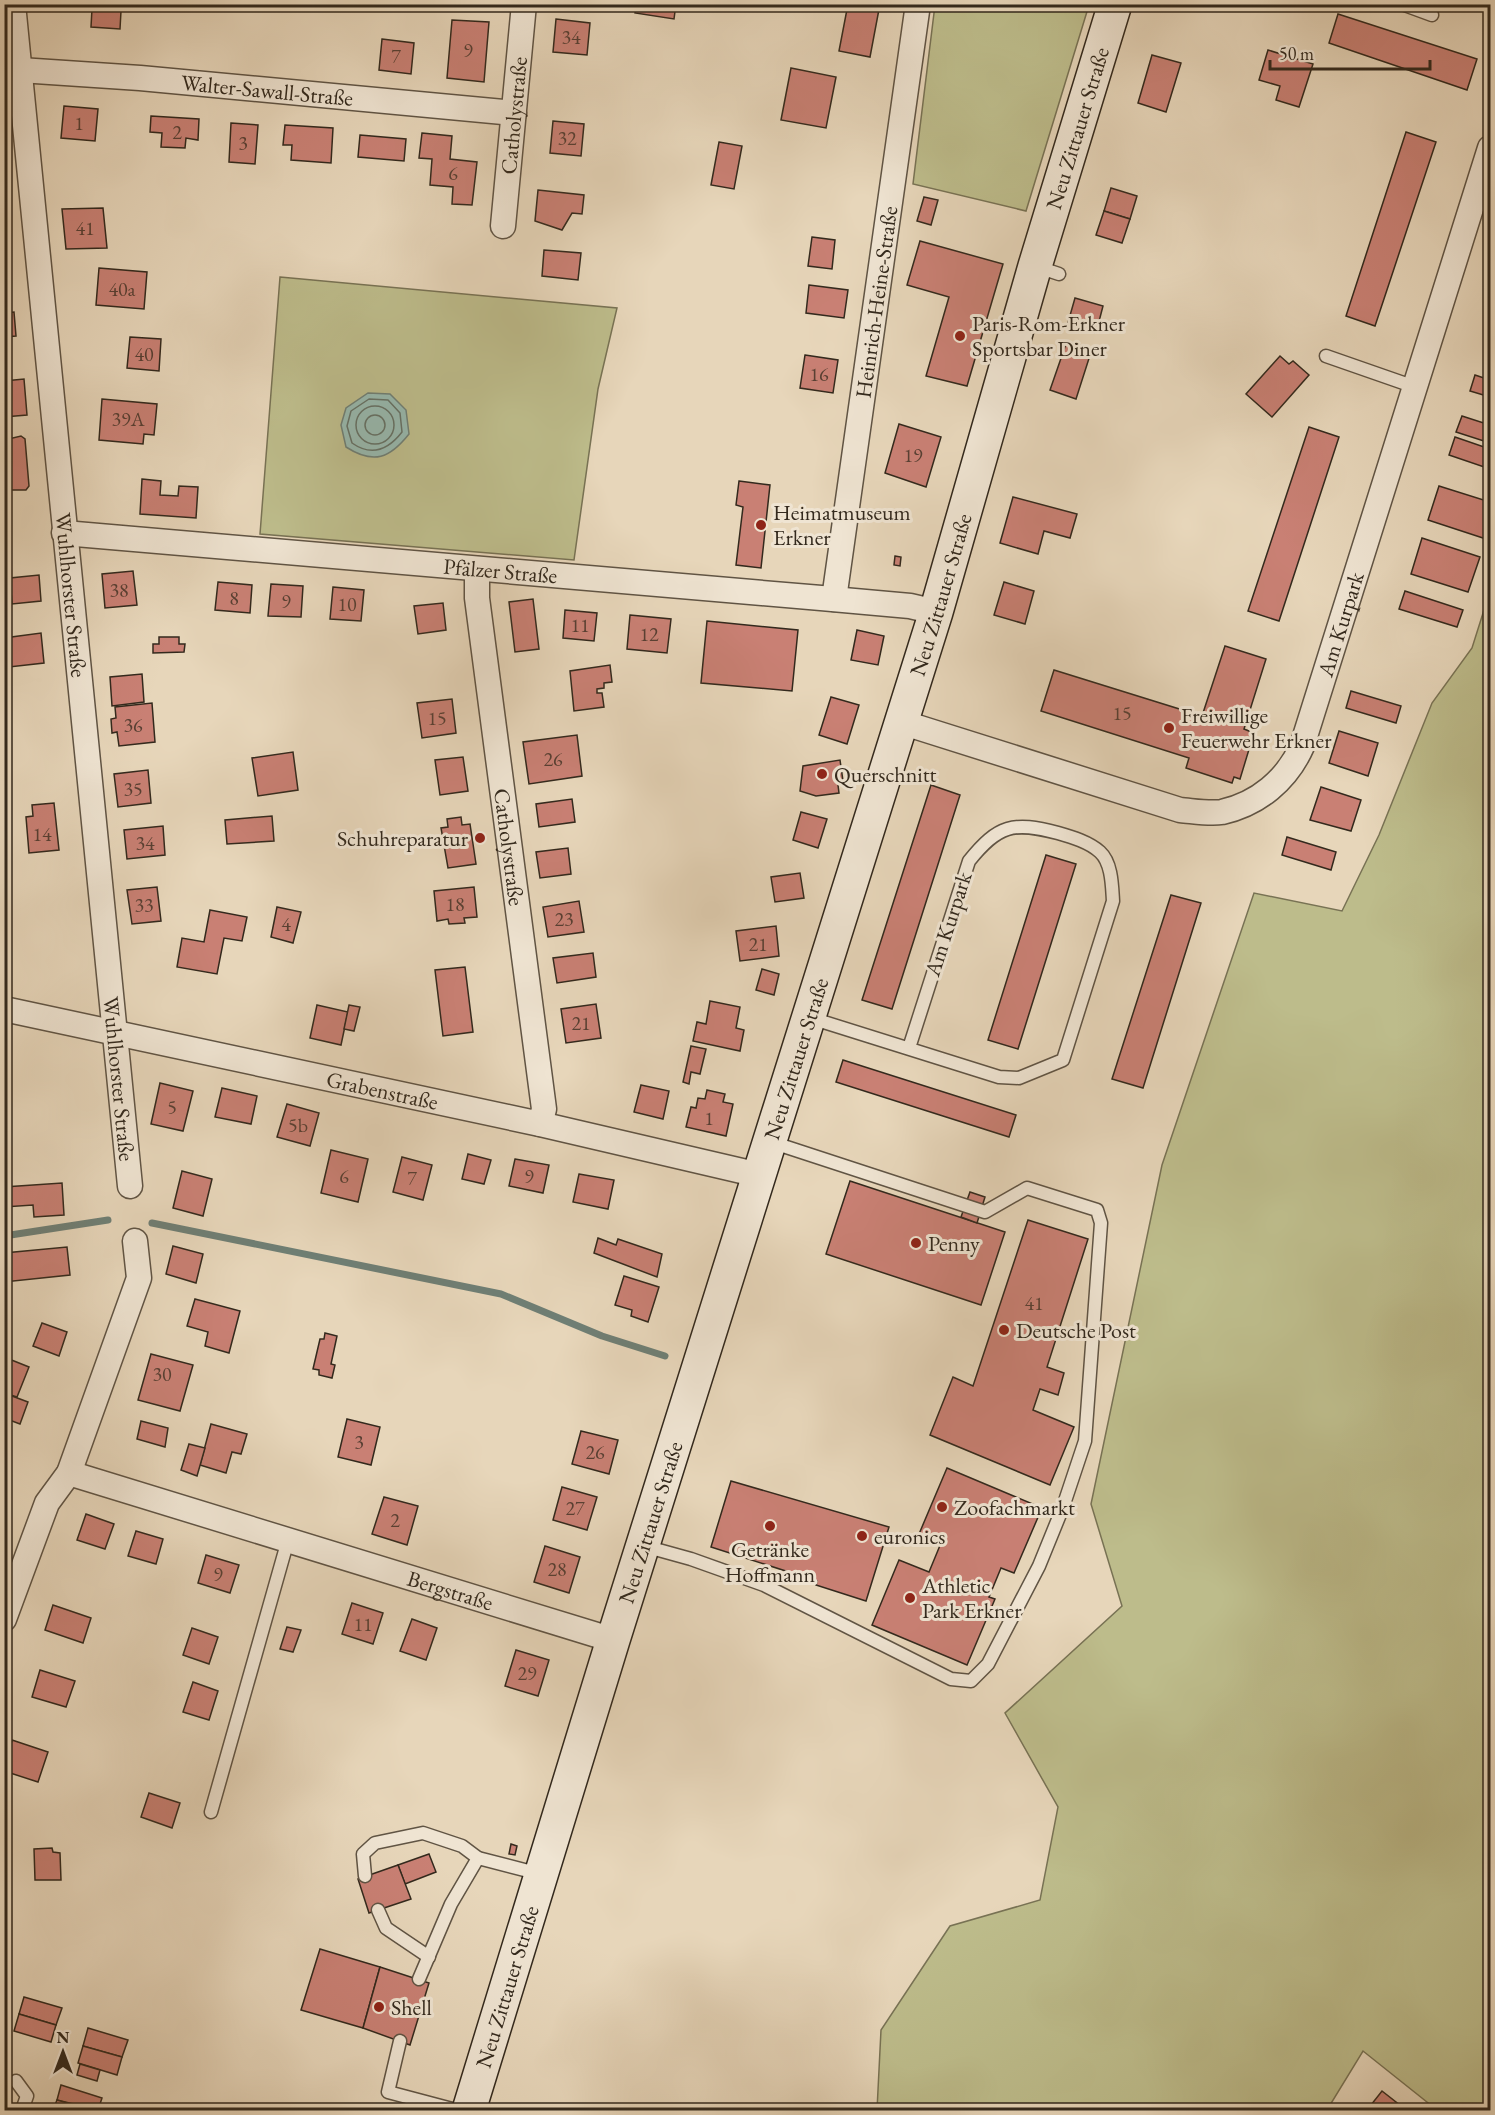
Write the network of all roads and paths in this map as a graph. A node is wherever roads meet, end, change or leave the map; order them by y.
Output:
1 (13, 4) edge
2 (524, 4) edge
3 (918, 4) edge
4 (1115, 4) edge
5 (1402, 4) edge
6 (1432, 15) dead end
7 (20, 70) junction
8 (514, 113) junction
9 (1491, 148) edge
10 (503, 226) dead end
11 (1326, 356) dead end
12 (1415, 387) junction
13 (63, 533) junction
14 (477, 569) junction
15 (834, 599) junction
16 (936, 612) junction
17 (901, 722) junction
18 (4, 1009) edge
19 (808, 1017) junction
20 (116, 1032) junction
21 (909, 1048) junction
22 (540, 1124) junction
23 (770, 1141) junction
24 (759, 1175) junction
25 (130, 1186) dead end
26 (135, 1240) dead end
27 (69, 1473) junction
28 (288, 1540) junction
29 (644, 1546) junction
30 (4, 1619) edge
31 (613, 1640) junction
32 (211, 1812) dead end
33 (478, 1858) junction
34 (542, 1874) junction
35 (365, 1876) dead end
36 (378, 1910) dead end
37 (429, 1957) junction
38 (419, 1979) dead end
39 (400, 2042) dead end
40 (16, 2081) dead end
41 (22, 2110) edge
42 (456, 2110) edge
43 (469, 2110) edge

1 - 7 street, Wuhlhorster Straße
2 - 8 street, Catholystraße
3 - 15 street, Heinrich-Heine-Straße
4 - 16 main road, Neu Zittauer Straße
5 - 6 lane
7 - 8 street, Walter-Sawall-Straße
7 - 13 street, Wuhlhorster Straße
8 - 10 street, Catholystraße
9 - 12 street, Am Kurpark
11 - 12 lane
12 - 17 street, Am Kurpark
13 - 14 street, Pfälzer Straße
13 - 20 street, Wuhlhorster Straße
14 - 15 street, Pfälzer Straße
14 - 22 street, Catholystraße
15 - 16 street, Pfälzer Straße
16 - 17 main road, Neu Zittauer Straße
17 - 19 main road, Neu Zittauer Straße
18 - 20 street, Grabenstraße
19 - 21 lane, Am Kurpark
19 - 23 main road, Neu Zittauer Straße
20 - 22 street, Grabenstraße
20 - 25 street, Wuhlhorster Straße
21 - 21 lane, Am Kurpark
22 - 24 street, Grabenstraße
23 - 24 main road, Neu Zittauer Straße
23 - 29 lane
24 - 29 main road, Neu Zittauer Straße
26 - 27 street
27 - 28 street, Bergstraße
27 - 30 street
28 - 31 street, Bergstraße
28 - 32 lane
29 - 31 main road, Neu Zittauer Straße
31 - 34 main road, Neu Zittauer Straße
33 - 34 lane
33 - 35 lane
33 - 37 lane
34 - 43 main road, Neu Zittauer Straße
36 - 37 lane
37 - 38 lane
39 - 42 lane
40 - 41 lane

